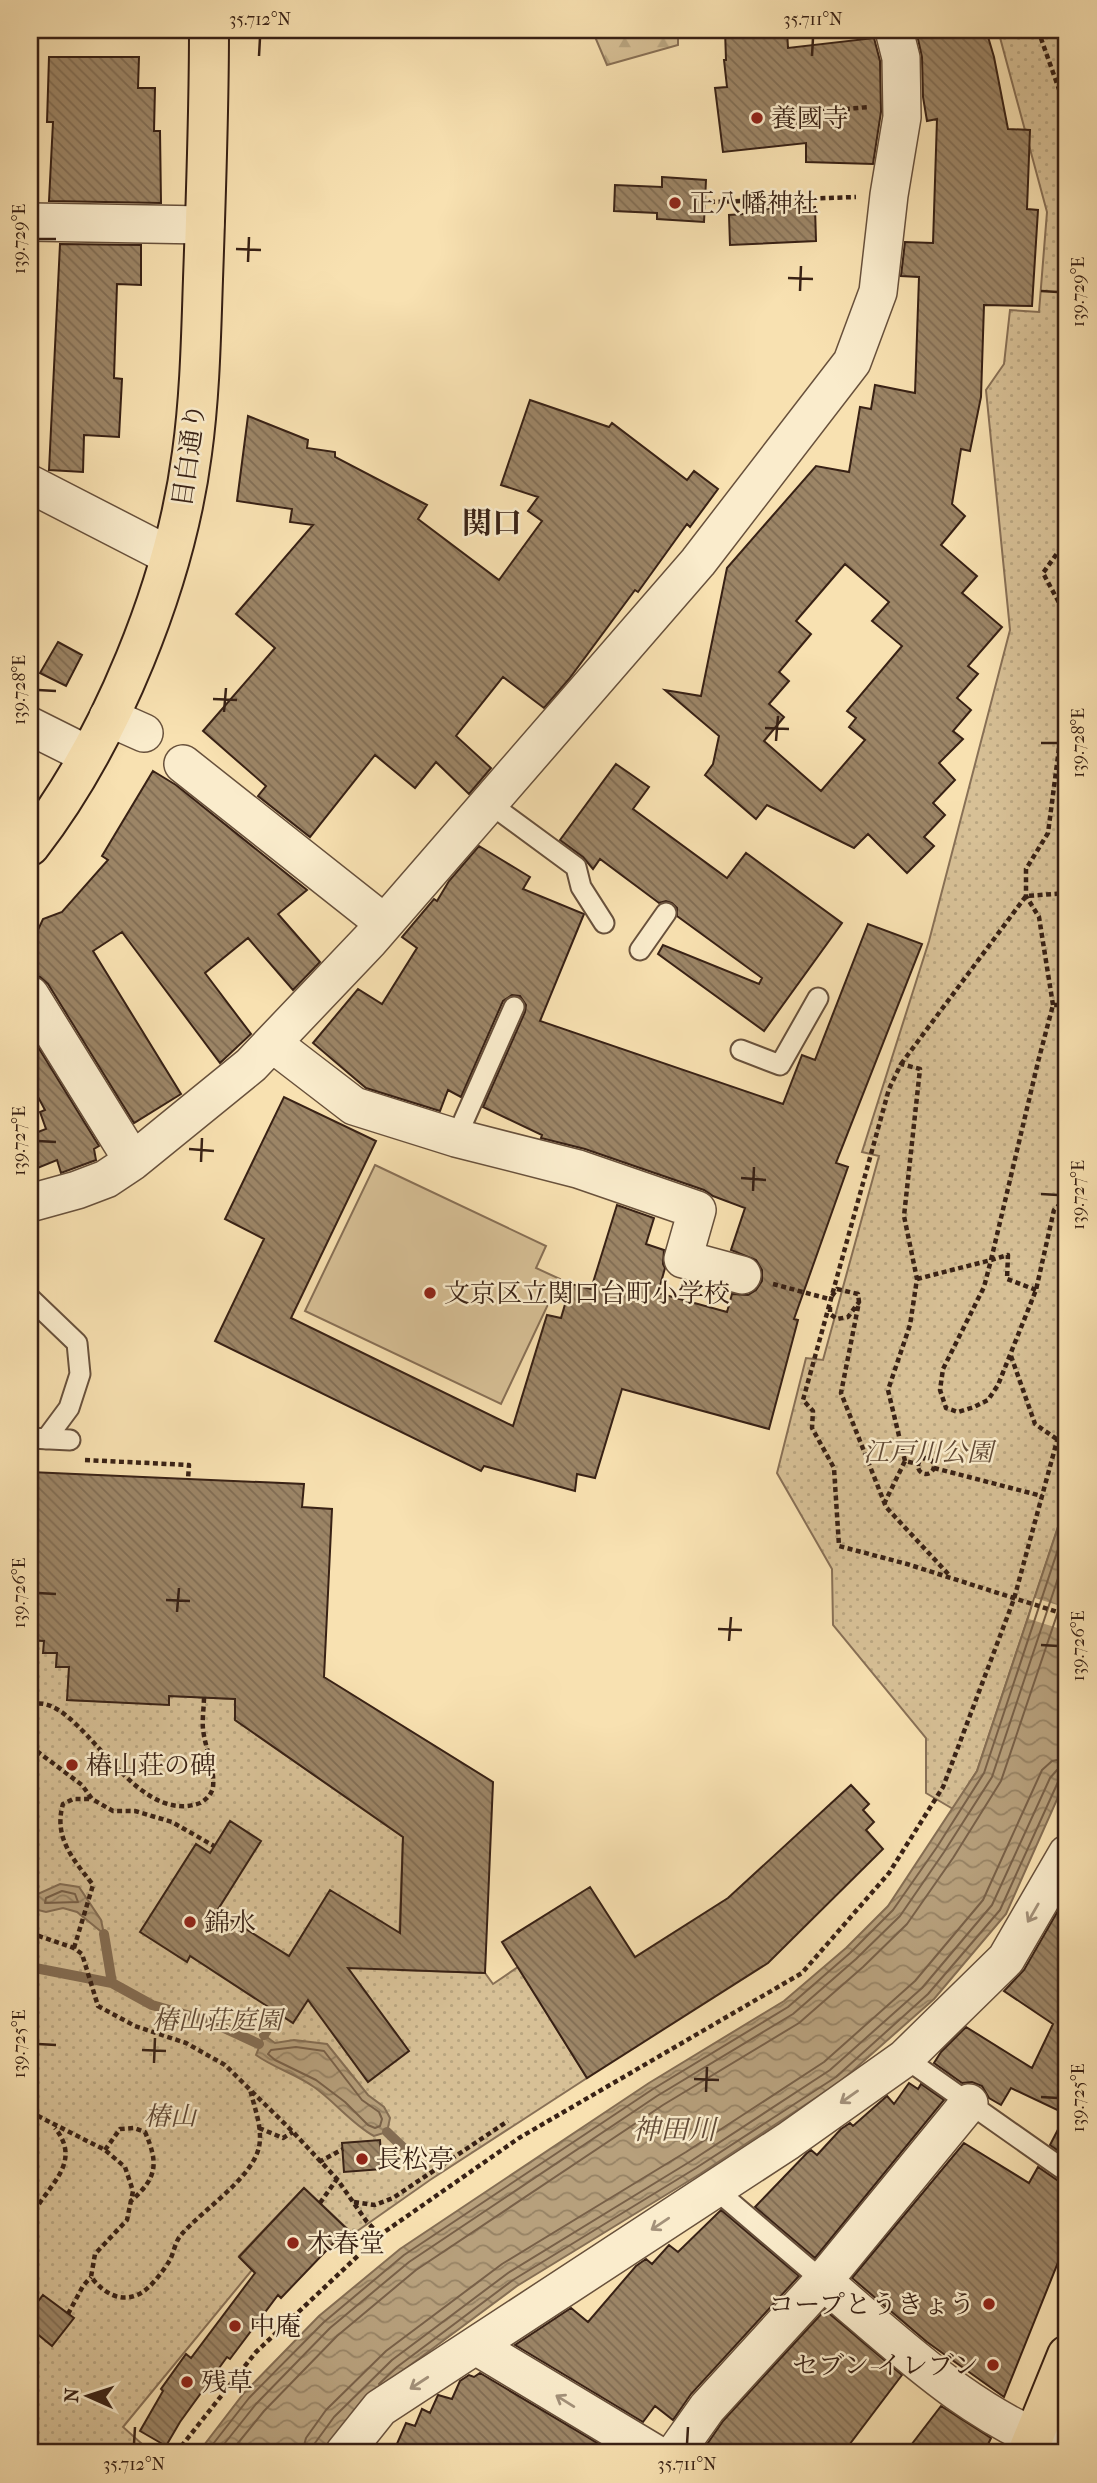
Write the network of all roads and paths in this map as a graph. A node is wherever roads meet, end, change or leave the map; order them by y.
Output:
1 (209, 30) edge
2 (894, 30) edge
3 (1038, 30) edge
4 (902, 104) junction
5 (811, 112) dead end
6 (1067, 112) edge
7 (848, 197) dead end
8 (710, 202) dead end
9 (30, 222) edge
10 (205, 225) junction
11 (30, 484) edge
12 (170, 556) junction
13 (1067, 580) edge
14 (108, 717) junction
15 (30, 726) edge
16 (144, 733) dead end
17 (88, 755) junction
18 (184, 764) dead end
19 (489, 803) junction
20 (30, 845) edge
21 (1067, 893) edge
22 (1026, 896) junction
23 (666, 913) dead end
24 (384, 923) junction
25 (604, 923) dead end
26 (640, 950) dead end
27 (30, 995) edge
28 (818, 998) dead end
29 (1053, 1005) junction
30 (1067, 1006) edge
31 (514, 1007) dead end
32 (272, 1043) junction
33 (741, 1050) dead end
34 (901, 1064) junction
35 (456, 1138) junction
36 (133, 1161) junction
37 (1067, 1197) edge
38 (30, 1203) edge
39 (991, 1260) junction
40 (742, 1275) dead end
41 (917, 1279) junction
42 (1036, 1290) junction
43 (803, 1292) dead end
44 (30, 1298) edge
45 (829, 1299) junction
46 (859, 1302) junction
47 (1010, 1356) junction
48 (1067, 1404) edge
49 (38, 1438) edge
50 (70, 1440) dead end
51 (1058, 1440) junction
52 (83, 1460) dead end
53 (905, 1461) junction
54 (918, 1464) junction
55 (934, 1468) junction
56 (188, 1479) dead end
57 (1042, 1496) junction
58 (884, 1504) junction
59 (953, 1578) junction
60 (1014, 1598) junction
61 (1067, 1615) edge
62 (204, 1697) dead end
63 (30, 1704) edge
64 (30, 1746) edge
65 (92, 1799) junction
66 (214, 1846) dead end
67 (1067, 1854) edge
68 (30, 1933) edge
69 (74, 1948) junction
70 (905, 2058) junction
71 (250, 2089) junction
72 (969, 2103) junction
73 (30, 2112) edge
74 (508, 2121) dead end
75 (52, 2124) junction
76 (259, 2128) junction
77 (293, 2132) junction
78 (343, 2149) dead end
79 (105, 2150) junction
80 (320, 2162) junction
81 (1067, 2172) edge
82 (337, 2179) junction
83 (714, 2188) junction
84 (130, 2201) junction
85 (353, 2202) junction
86 (320, 2203) dead end
87 (39, 2204) dead end
88 (380, 2235) junction
89 (92, 2277) junction
90 (823, 2281) junction
91 (68, 2314) dead end
92 (477, 2346) junction
93 (1067, 2356) edge
94 (1042, 2447) edge
95 (631, 2448) edge
96 (176, 2453) edge
97 (344, 2453) edge
98 (674, 2453) edge

1 - 10 main road, 目白通り
2 - 4 street
3 - 6 path
4 - 5 path
4 - 19 street
7 - 8 path
9 - 10 street
10 - 12 main road, 目白通り
11 - 12 street
12 - 14 main road, 目白通り
13 - 22 path
14 - 16 street
14 - 17 main road, 目白通り
15 - 17 street
17 - 20 main road, 目白通り
18 - 24 street
19 - 24 street
19 - 25 lane
21 - 22 path
22 - 29 path
22 - 34 path
23 - 26 lane
24 - 32 street
27 - 36 street
28 - 33 lane
29 - 30 path
29 - 39 path
31 - 35 lane
32 - 35 street
32 - 36 street
34 - 41 path
34 - 45 path
35 - 40 street
36 - 38 street
37 - 42 path
39 - 41 path
39 - 42 path
39 - 47 path
41 - 53 path
42 - 47 path
43 - 45 path
44 - 49 lane
45 - 46 path
45 - 46 path
45 - 59 path
46 - 58 path
47 - 51 path
48 - 51 path
49 - 50 lane
51 - 57 path
52 - 56 path
53 - 54 path
53 - 58 path
54 - 55 path
54 - 55 path
55 - 57 path
57 - 60 path
58 - 59 path
59 - 60 path
60 - 61 path
60 - 88 path
62 - 63 path
64 - 65 path
65 - 66 path
65 - 69 path
67 -> 70 street
68 - 69 path
69 - 71 path
70 - 72 lane
70 -> 83 street
71 - 76 path
71 - 77 path
72 - 81 lane
72 - 90 street
73 - 75 path
74 - 85 path
75 - 79 path
75 - 87 path
76 - 77 path
76 - 89 path
77 - 80 path
78 - 80 path
79 - 84 path
79 - 84 path
80 - 82 path
82 - 85 path
82 - 86 path
83 - 90 lane
83 -> 92 street
84 - 89 path
85 - 88 path
88 - 96 path
89 - 91 path
90 - 94 street
90 - 98 street
95 -> 92 street
92 -> 97 street
93 - 94 main road

